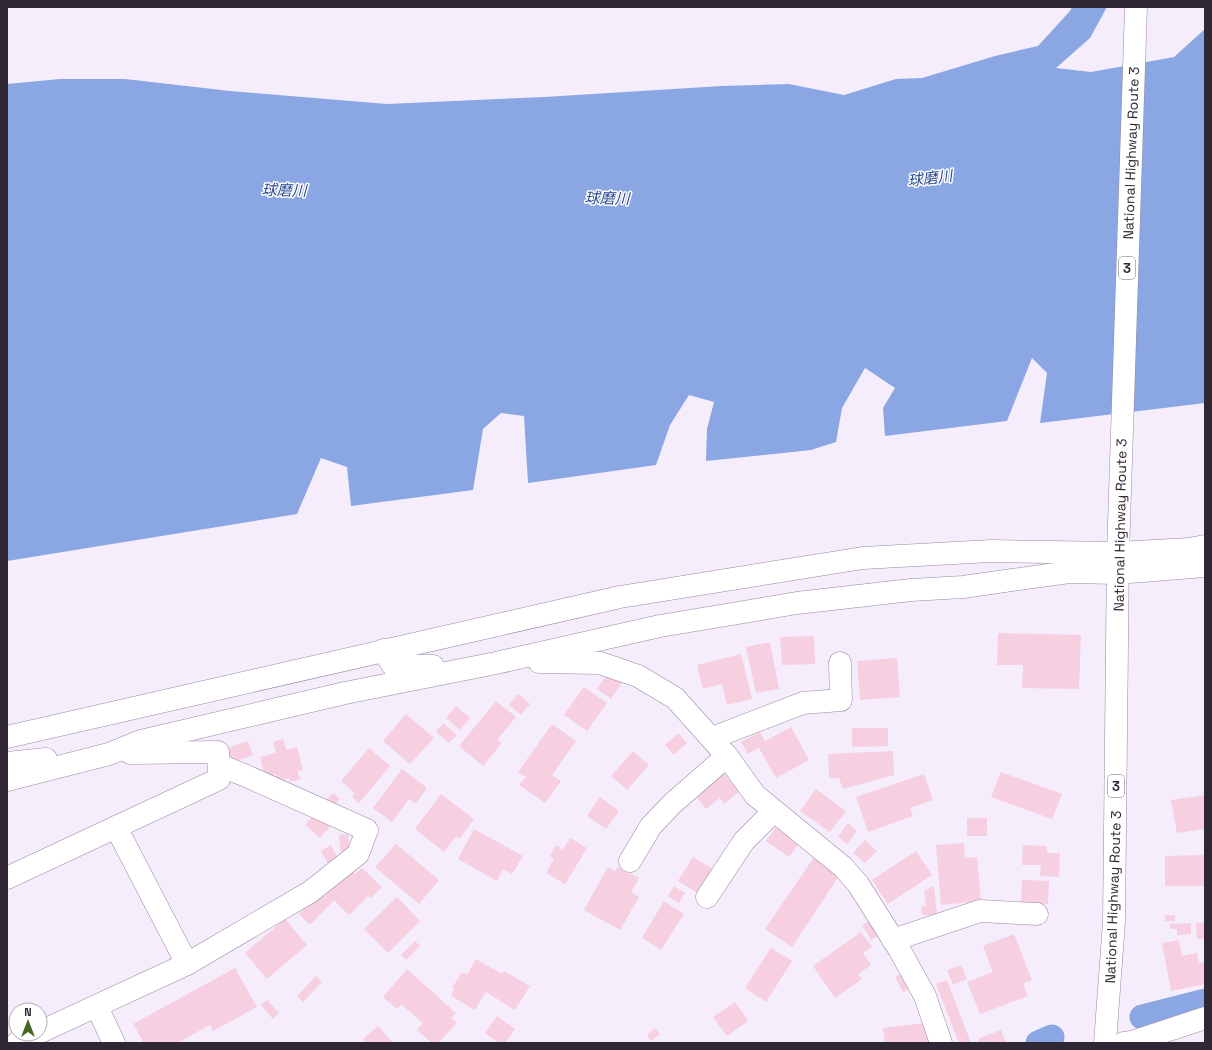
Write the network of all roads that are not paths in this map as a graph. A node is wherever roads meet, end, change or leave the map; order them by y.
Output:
1 (1136, 7) edge
2 (1205, 546) edge
3 (1118, 563) junction
4 (1205, 566) edge
5 (383, 650) junction
6 (496, 663) junction
7 (840, 663) dead end
8 (7, 737) edge
9 (712, 738) junction
10 (109, 754) junction
11 (727, 756) junction
12 (7, 763) edge
13 (219, 765) junction
14 (7, 780) edge
15 (774, 810) junction
16 (116, 827) junction
17 (630, 861) dead end
18 (7, 878) edge
19 (707, 897) dead end
20 (1037, 914) dead end
21 (893, 940) junction
22 (187, 964) junction
23 (97, 1007) junction
24 (1205, 1018) edge
25 (48, 1029) edge
26 (114, 1043) edge
27 (941, 1043) edge
28 (1105, 1043) edge
29 (1124, 1043) edge

1 - 3 main road, National Highway Route 3 / 3
2 - 3 main road
3 - 4 main road
3 - 5 main road
3 - 6 main road
3 - 28 main road, National Highway Route 3 / 3
5 - 6 main road
5 - 8 main road
6 - 9 main road
6 - 10 main road
7 - 9 main road
9 - 11 main road
10 - 12 main road
10 - 13 main road
10 - 14 main road
11 - 15 main road
11 - 17 main road
13 - 16 main road
13 - 22 main road
15 - 19 main road
15 - 21 main road
16 - 18 main road
16 - 22 main road
20 - 21 main road
21 - 27 main road
22 - 23 main road
23 - 25 main road
23 - 26 main road
24 - 29 main road

